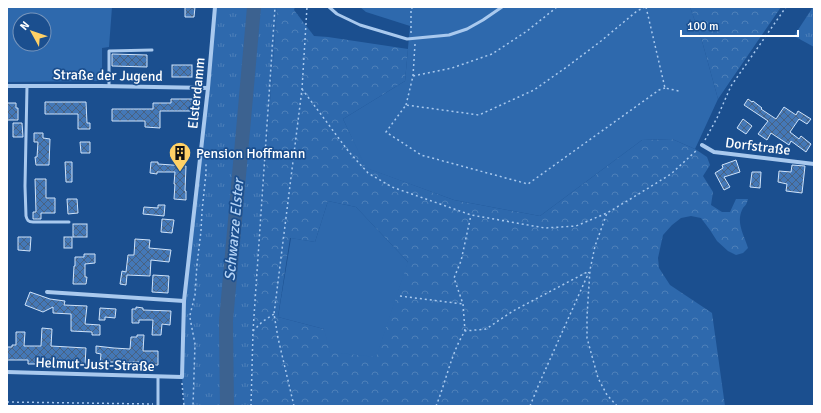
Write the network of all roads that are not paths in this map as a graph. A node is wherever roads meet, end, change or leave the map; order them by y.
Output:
1 (215, 7) edge
2 (329, 7) edge
3 (502, 7) edge
4 (152, 50) dead end
5 (7, 86) edge
6 (27, 86) junction
7 (108, 86) junction
8 (208, 88) junction
9 (702, 145) road end
10 (814, 164) edge
11 (69, 222) dead end
12 (47, 292) dead end
13 (184, 301) junction
14 (7, 372) edge
15 (158, 377) junction
16 (182, 377) joint
17 (158, 405) edge

1 - 8 street, Elsterdamm
2 - 3 lane
4 - 7 lane
5 - 6 street, Straße der Jugend
6 - 7 street, Straße der Jugend
6 - 11 lane
7 - 8 street, Straße der Jugend
8 - 13 street, Elsterdamm
9 - 10 street, Dorfstraße
12 - 13 street
13 - 16 street, Elsterdamm
14 - 15 street, Helmut-Just-Straße
15 - 16 street, Helmut-Just-Straße
15 - 17 lane

